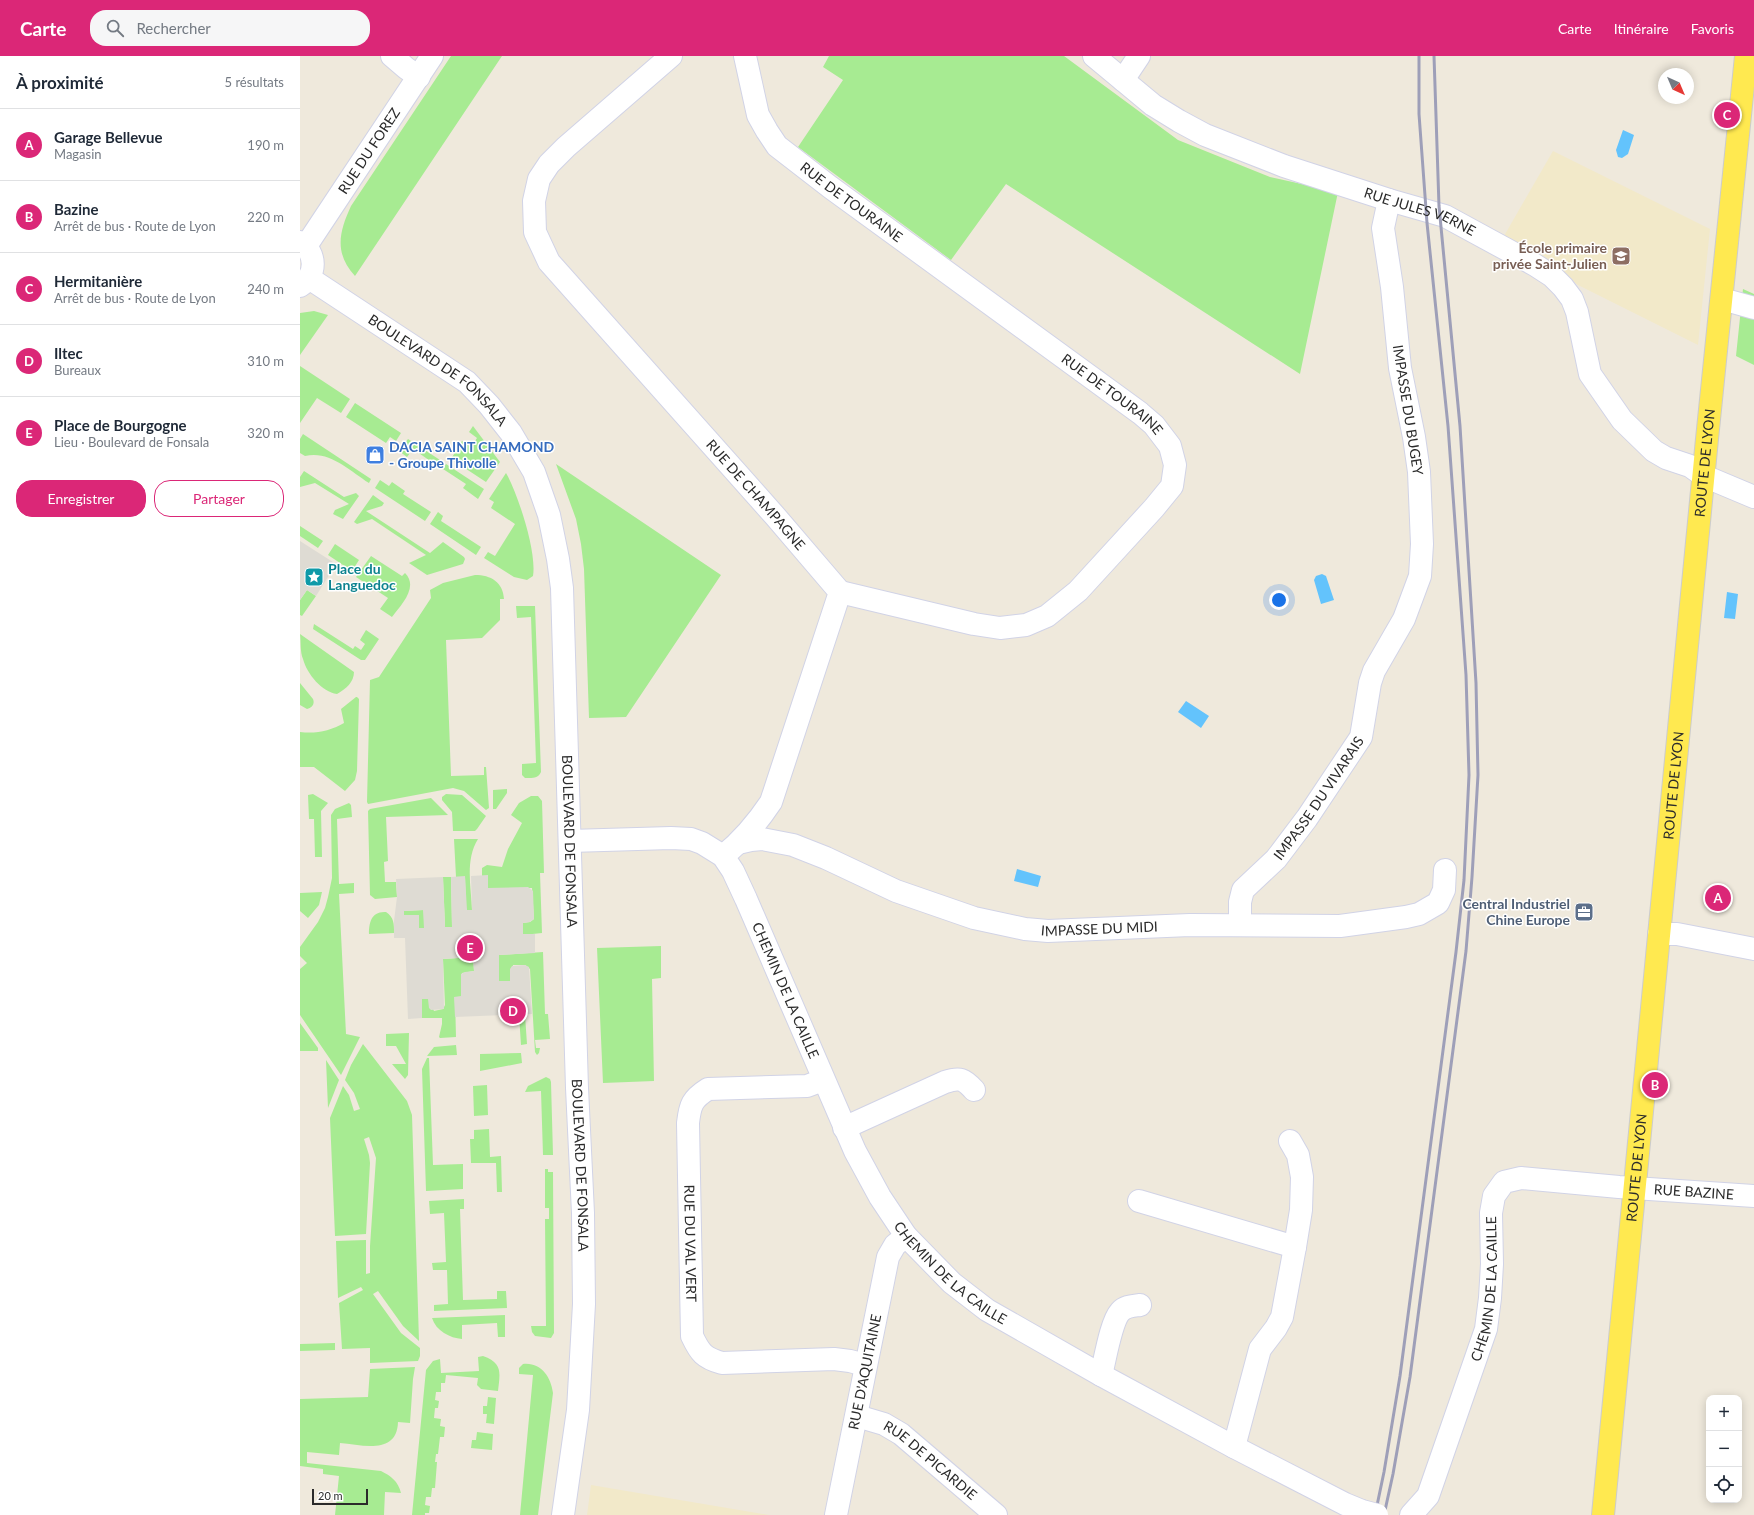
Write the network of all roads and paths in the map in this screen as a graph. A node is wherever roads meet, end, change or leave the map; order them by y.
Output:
1 (392, 56) edge
2 (432, 56) edge
3 (671, 56) edge
4 (745, 56) edge
5 (1094, 56) edge
6 (1139, 56) edge
7 (1746, 56) edge
8 (419, 77) junction
9 (1123, 80) junction
10 (1389, 200) junction
11 (303, 244) edge
12 (305, 282) edge
13 (1722, 299) junction
14 (1754, 308) edge
15 (1704, 476) junction
16 (1754, 497) edge
17 (840, 592) junction
18 (1404, 619) joint
19 (570, 841) junction
20 (731, 850) junction
21 (1445, 870) dead end
22 (1240, 925) junction
23 (1659, 934) junction
24 (1754, 949) edge
25 (823, 1080) junction
26 (974, 1090) dead end
27 (844, 1128) junction
28 (1290, 1141) dead end
29 (1634, 1188) junction
30 (1754, 1196) edge
31 (1139, 1201) dead end
32 (906, 1236) junction
33 (1295, 1247) junction
34 (1140, 1305) dead end
35 (866, 1365) junction
36 (1101, 1375) junction
37 (857, 1416) junction
38 (1234, 1447) junction
39 (1370, 1513) edge
40 (563, 1515) edge
41 (836, 1515) edge
42 (996, 1515) edge
43 (1410, 1515) edge
44 (1603, 1515) edge

1 - 8 street
2 - 8 street, RUE DU FOREZ
3 - 17 street, RUE DE CHAMPAGNE
4 - 17 street, RUE DE TOURAINE
5 - 9 street, RUE JULES VERNE
6 - 9 street
7 - 13 main road, ROUTE DE LYON
8 - 11 street, RUE DU FOREZ
9 - 10 street, RUE JULES VERNE
10 - 15 street, RUE JULES VERNE
10 - 18 street, IMPASSE DU BUGEY
11 - 12 street
12 - 19 street, BOULEVARD DE FONSALA
13 - 14 street
13 - 15 main road, ROUTE DE LYON
15 - 16 street, RUE JULES VERNE
15 - 23 main road, ROUTE DE LYON
17 - 20 street
18 - 22 street, IMPASSE DU VIVARAIS
19 - 20 street
19 - 40 street, BOULEVARD DE FONSALA
20 - 22 street, IMPASSE DU MIDI
20 - 25 street, CHEMIN DE LA CAILLE
21 - 22 street, IMPASSE DU MIDI
23 - 24 street
23 - 29 main road, ROUTE DE LYON
25 - 27 street, CHEMIN DE LA CAILLE
25 - 35 street, RUE DU VAL VERT
26 - 27 street
27 - 32 street, CHEMIN DE LA CAILLE
28 - 33 street
29 - 30 street, RUE BAZINE
29 - 43 street, CHEMIN DE LA CAILLE
29 - 44 main road, ROUTE DE LYON
31 - 33 street
32 - 35 street, RUE D'AQUITAINE
32 - 36 street, CHEMIN DE LA CAILLE
33 - 38 street
34 - 36 street
35 - 37 street, RUE D'AQUITAINE
36 - 38 street, CHEMIN DE LA CAILLE
37 - 41 street, RUE D'AQUITAINE
37 - 42 street, RUE DE PICARDIE
38 - 39 street, CHEMIN DE LA CAILLE

